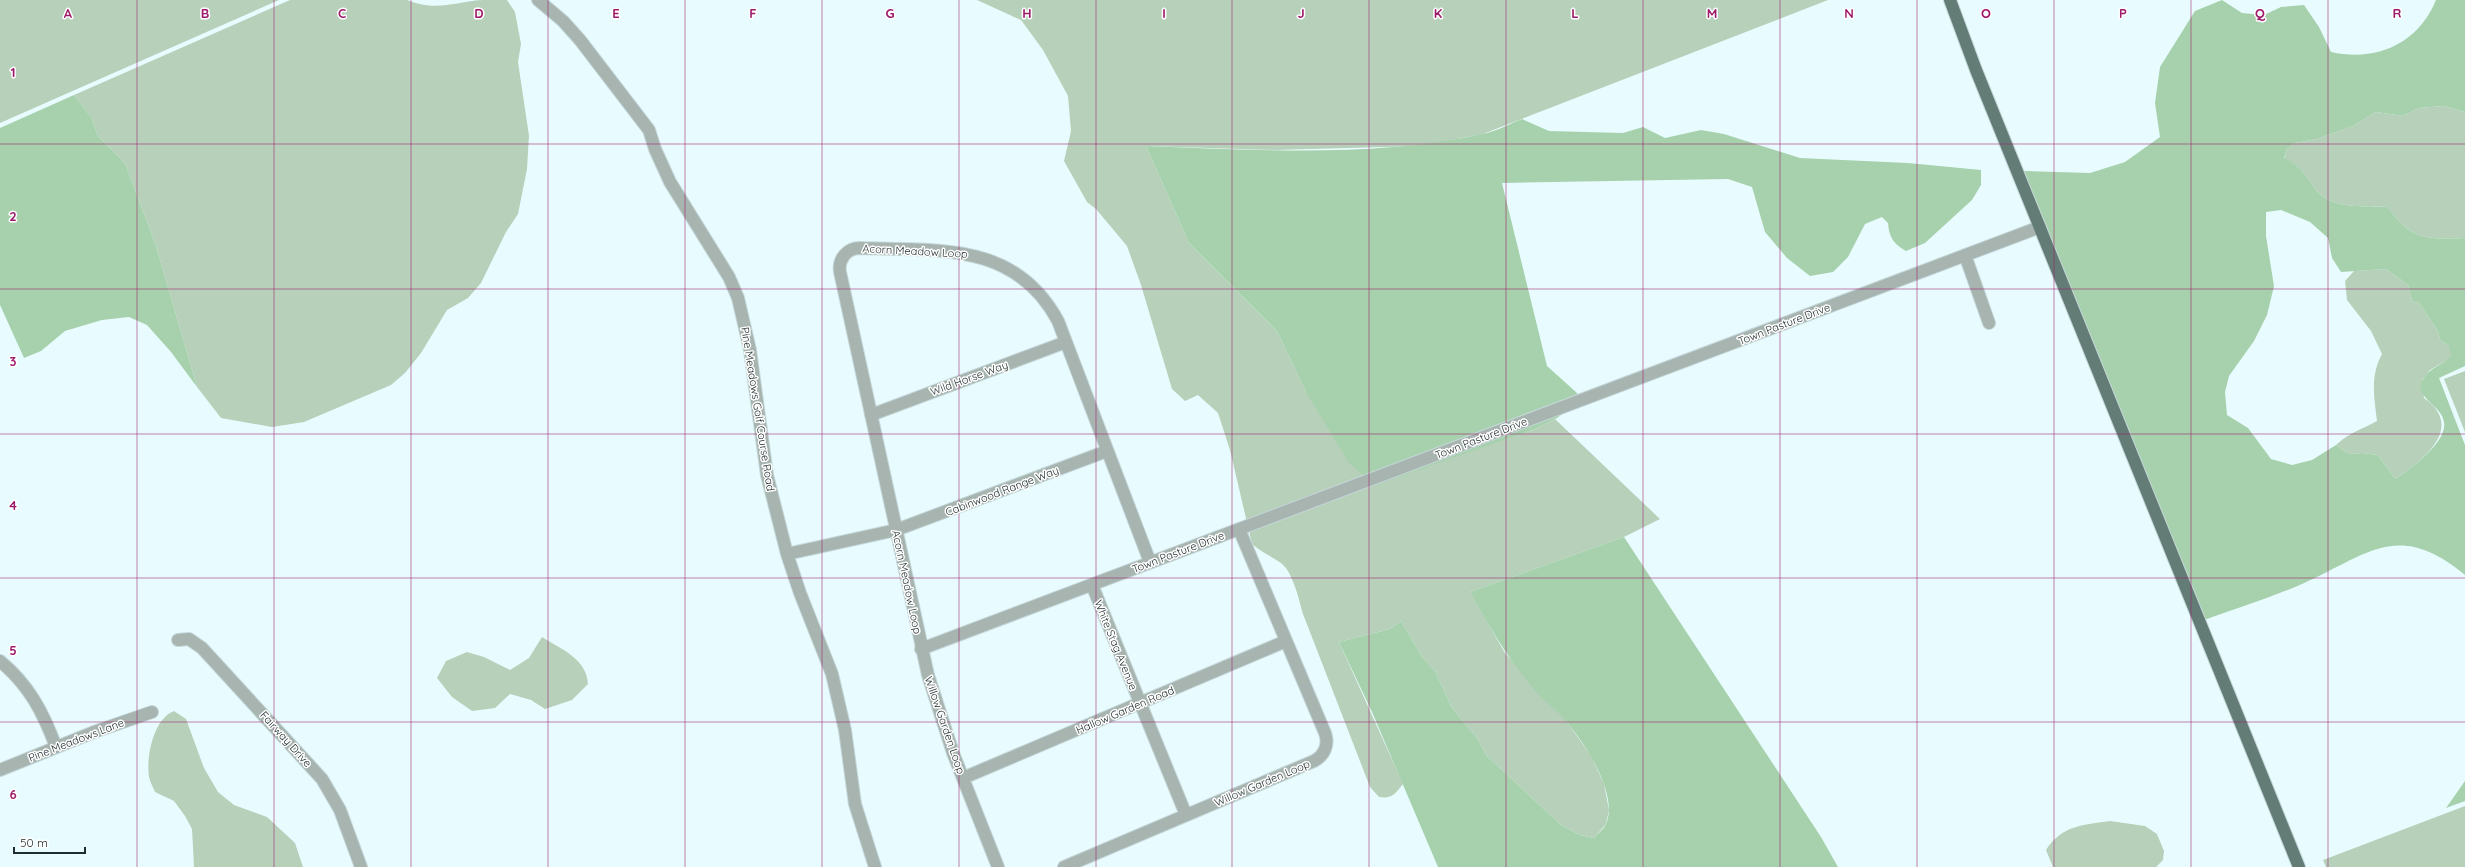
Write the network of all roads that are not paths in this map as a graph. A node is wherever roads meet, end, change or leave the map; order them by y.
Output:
1 (538, 0) edge
2 (1950, 0) edge
3 (2040, 227) junction
4 (1965, 255) junction
5 (1989, 324) dead end
6 (1066, 342) junction
7 (871, 414) junction
8 (1107, 451) junction
9 (1239, 529) junction
10 (896, 530) junction
11 (787, 554) junction
12 (1150, 562) junction
13 (1092, 585) junction
14 (178, 640) dead end
15 (1286, 641) junction
16 (922, 649) junction
17 (0, 661) edge
18 (1139, 704) junction
19 (152, 712) dead end
20 (56, 746) junction
21 (0, 770) edge
22 (963, 778) junction
23 (1186, 815) junction
24 (361, 867) edge
25 (875, 867) edge
26 (998, 867) edge
27 (1064, 867) edge
28 (2299, 867) edge

1 - 11 street, Pine Meadows Golf Course Road
2 - 3 main road
3 - 4 street, Town Pasture Drive
3 - 28 main road
4 - 5 street
4 - 9 street, Town Pasture Drive
6 - 7 street, Wild Horse Way
6 - 7 street, Acorn Meadow Loop
6 - 8 street, Acorn Meadow Loop
7 - 10 street, Acorn Meadow Loop
8 - 10 street, Cabinwood Range Way
8 - 12 street, Acorn Meadow Loop
9 - 12 street, Town Pasture Drive
9 - 15 street, Willow Garden Loop
10 - 11 street, Cabinwood Range Way
10 - 16 street, Acorn Meadow Loop
11 - 25 street, Pine Meadows Golf Course Road
12 - 13 street, Town Pasture Drive
13 - 16 street, Town Pasture Drive
13 - 18 street, White Stag Avenue
14 - 24 street, Fairway Drive
15 - 18 street, Hallow Garden Road
15 - 23 street, Willow Garden Loop
16 - 22 street, Willow Garden Loop
17 - 20 street
18 - 22 street, Hallow Garden Road
18 - 23 street, White Stag Avenue
19 - 20 street, Pine Meadows Lane
20 - 21 street, Pine Meadows Lane
22 - 26 street, Willow Garden Loop
23 - 27 street, Willow Garden Loop

